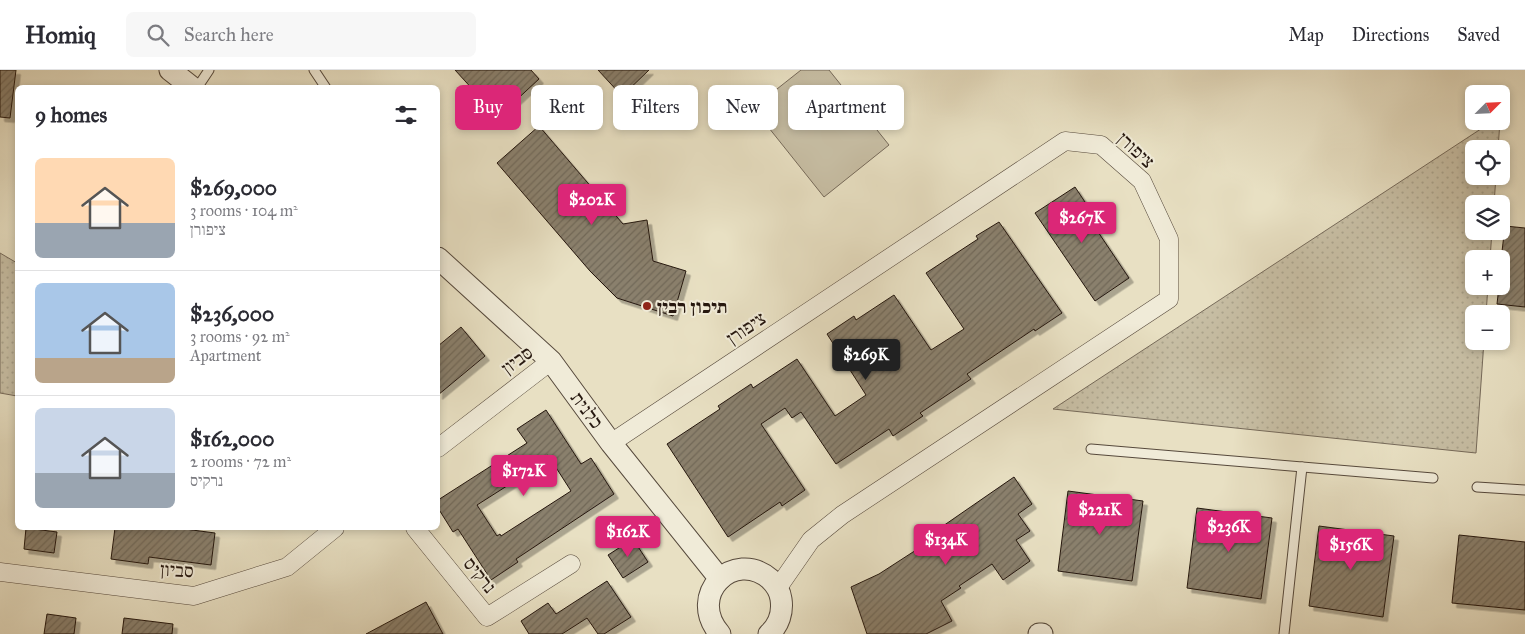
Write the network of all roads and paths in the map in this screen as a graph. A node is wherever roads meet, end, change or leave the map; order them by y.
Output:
1 (170, 70) edge
2 (209, 70) edge
3 (314, 70) edge
4 (189, 85) edge
5 (199, 85) edge
6 (324, 85) edge
7 (440, 260) edge
8 (551, 361) junction
9 (611, 443) junction
10 (440, 446) edge
11 (1091, 449) dead end
12 (1302, 467) junction
13 (1433, 478) dead end
14 (1477, 487) dead end
15 (1525, 490) edge
16 (333, 530) edge
17 (417, 530) edge
18 (572, 564) dead end
19 (0, 572) edge
20 (720, 579) junction
21 (777, 589) junction
22 (719, 634) edge
23 (769, 634) edge
24 (1284, 634) edge

1 - 4 street
2 - 5 lane
3 - 6 lane
7 - 8 street, כלנית
8 - 9 street, כלנית
8 - 10 street, סביון
9 - 20 street, כלנית
9 - 21 street, ציפורן
11 - 12 lane
12 - 13 lane
12 - 24 lane
14 - 15 lane
16 - 19 street, סביון
17 - 18 street, נרקיס
20 - 21 street
20 - 22 street
21 - 23 street

